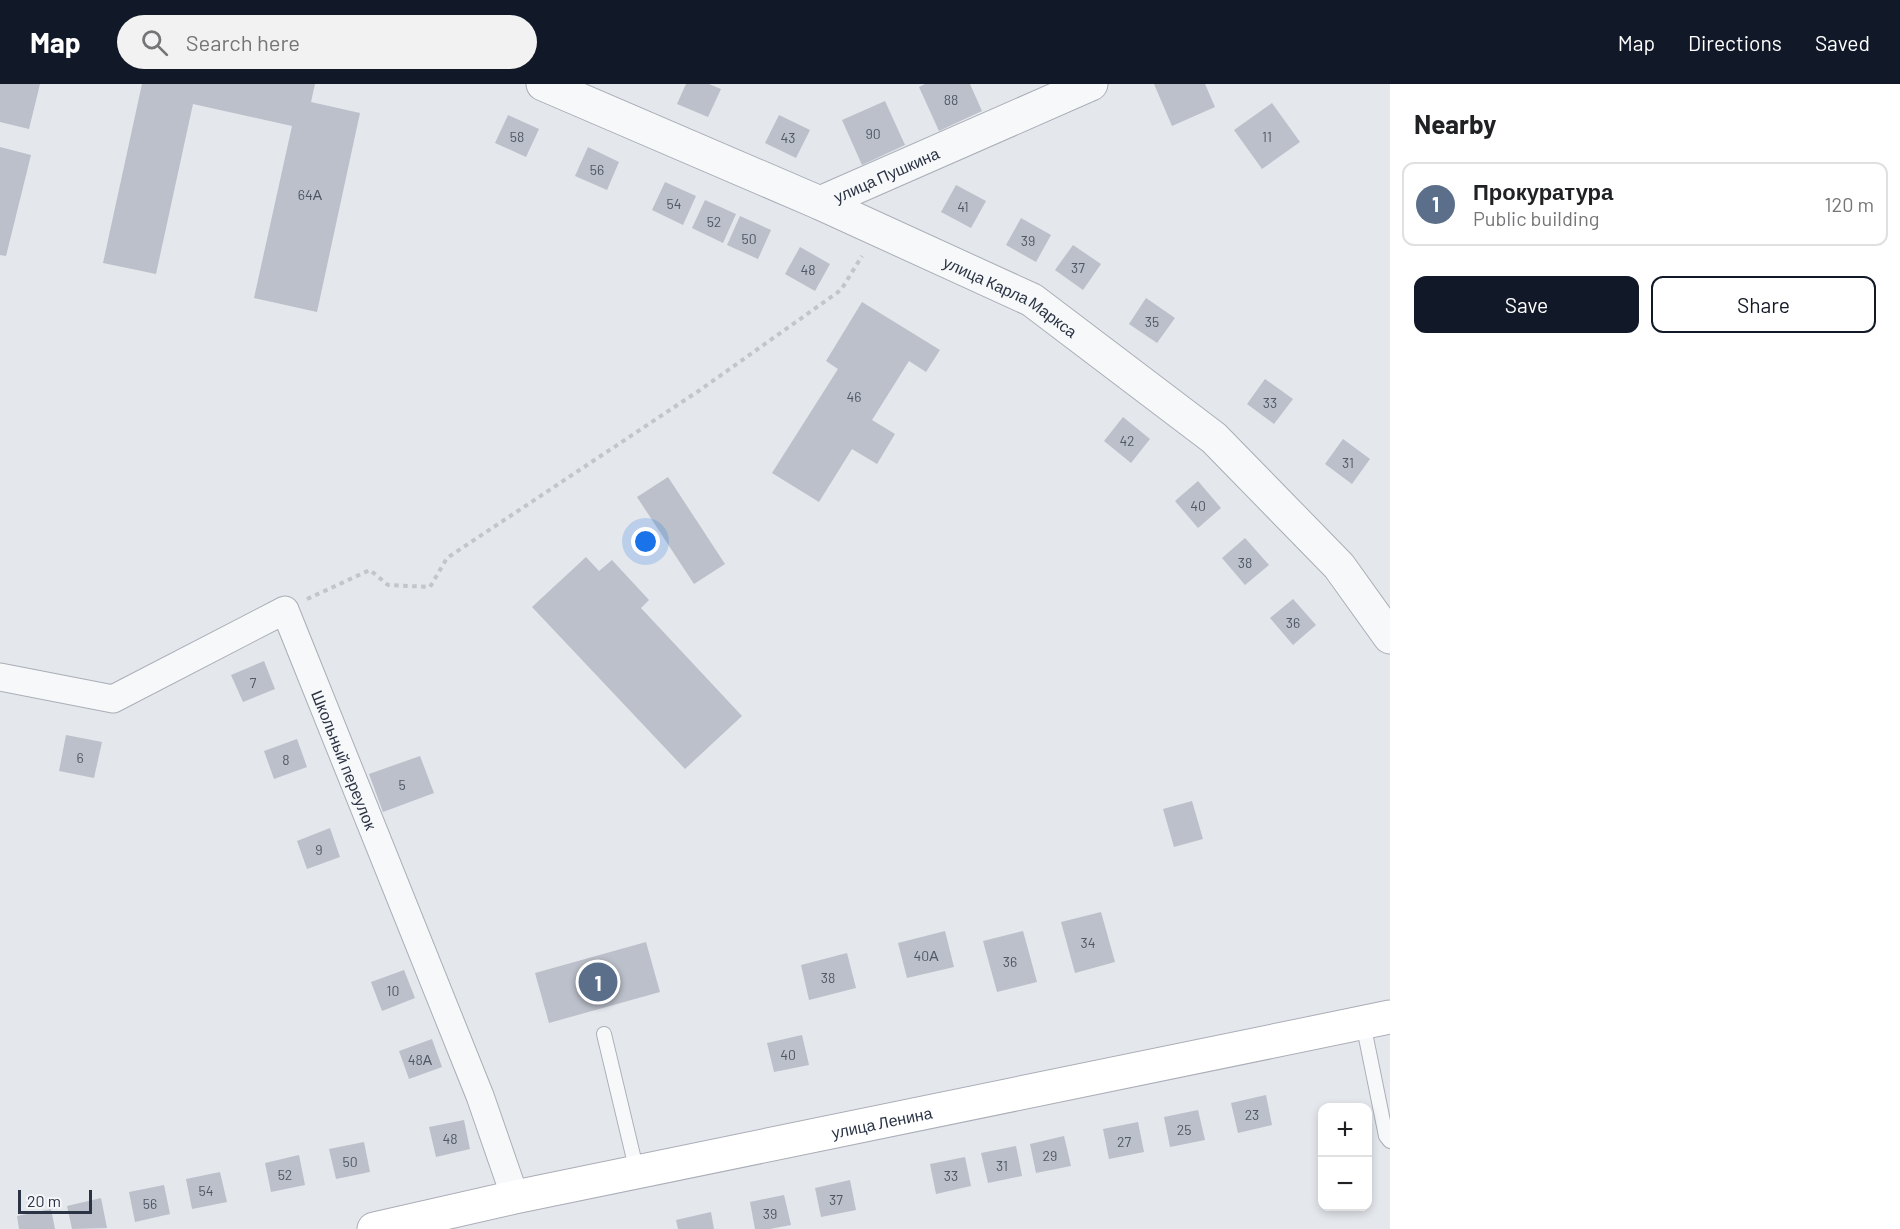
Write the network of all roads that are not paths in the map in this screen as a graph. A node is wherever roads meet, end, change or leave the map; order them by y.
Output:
1 (543, 84) edge
2 (1091, 84) edge
3 (841, 193) junction
4 (1390, 637) edge
5 (0, 677) edge
6 (1377, 1020) edge
7 (604, 1034) dead end
8 (1390, 1141) edge
9 (637, 1172) junction
10 (515, 1197) junction
11 (374, 1229) edge

1 - 3 street, улица Карла Маркса
2 - 3 street
3 - 4 street, улица Карла Маркса
5 - 10 street, Школьный переулок
6 - 8 lane
6 - 9 main road, улица Ленина
7 - 9 lane
9 - 10 main road, улица Ленина
10 - 11 main road, улица Ленина

